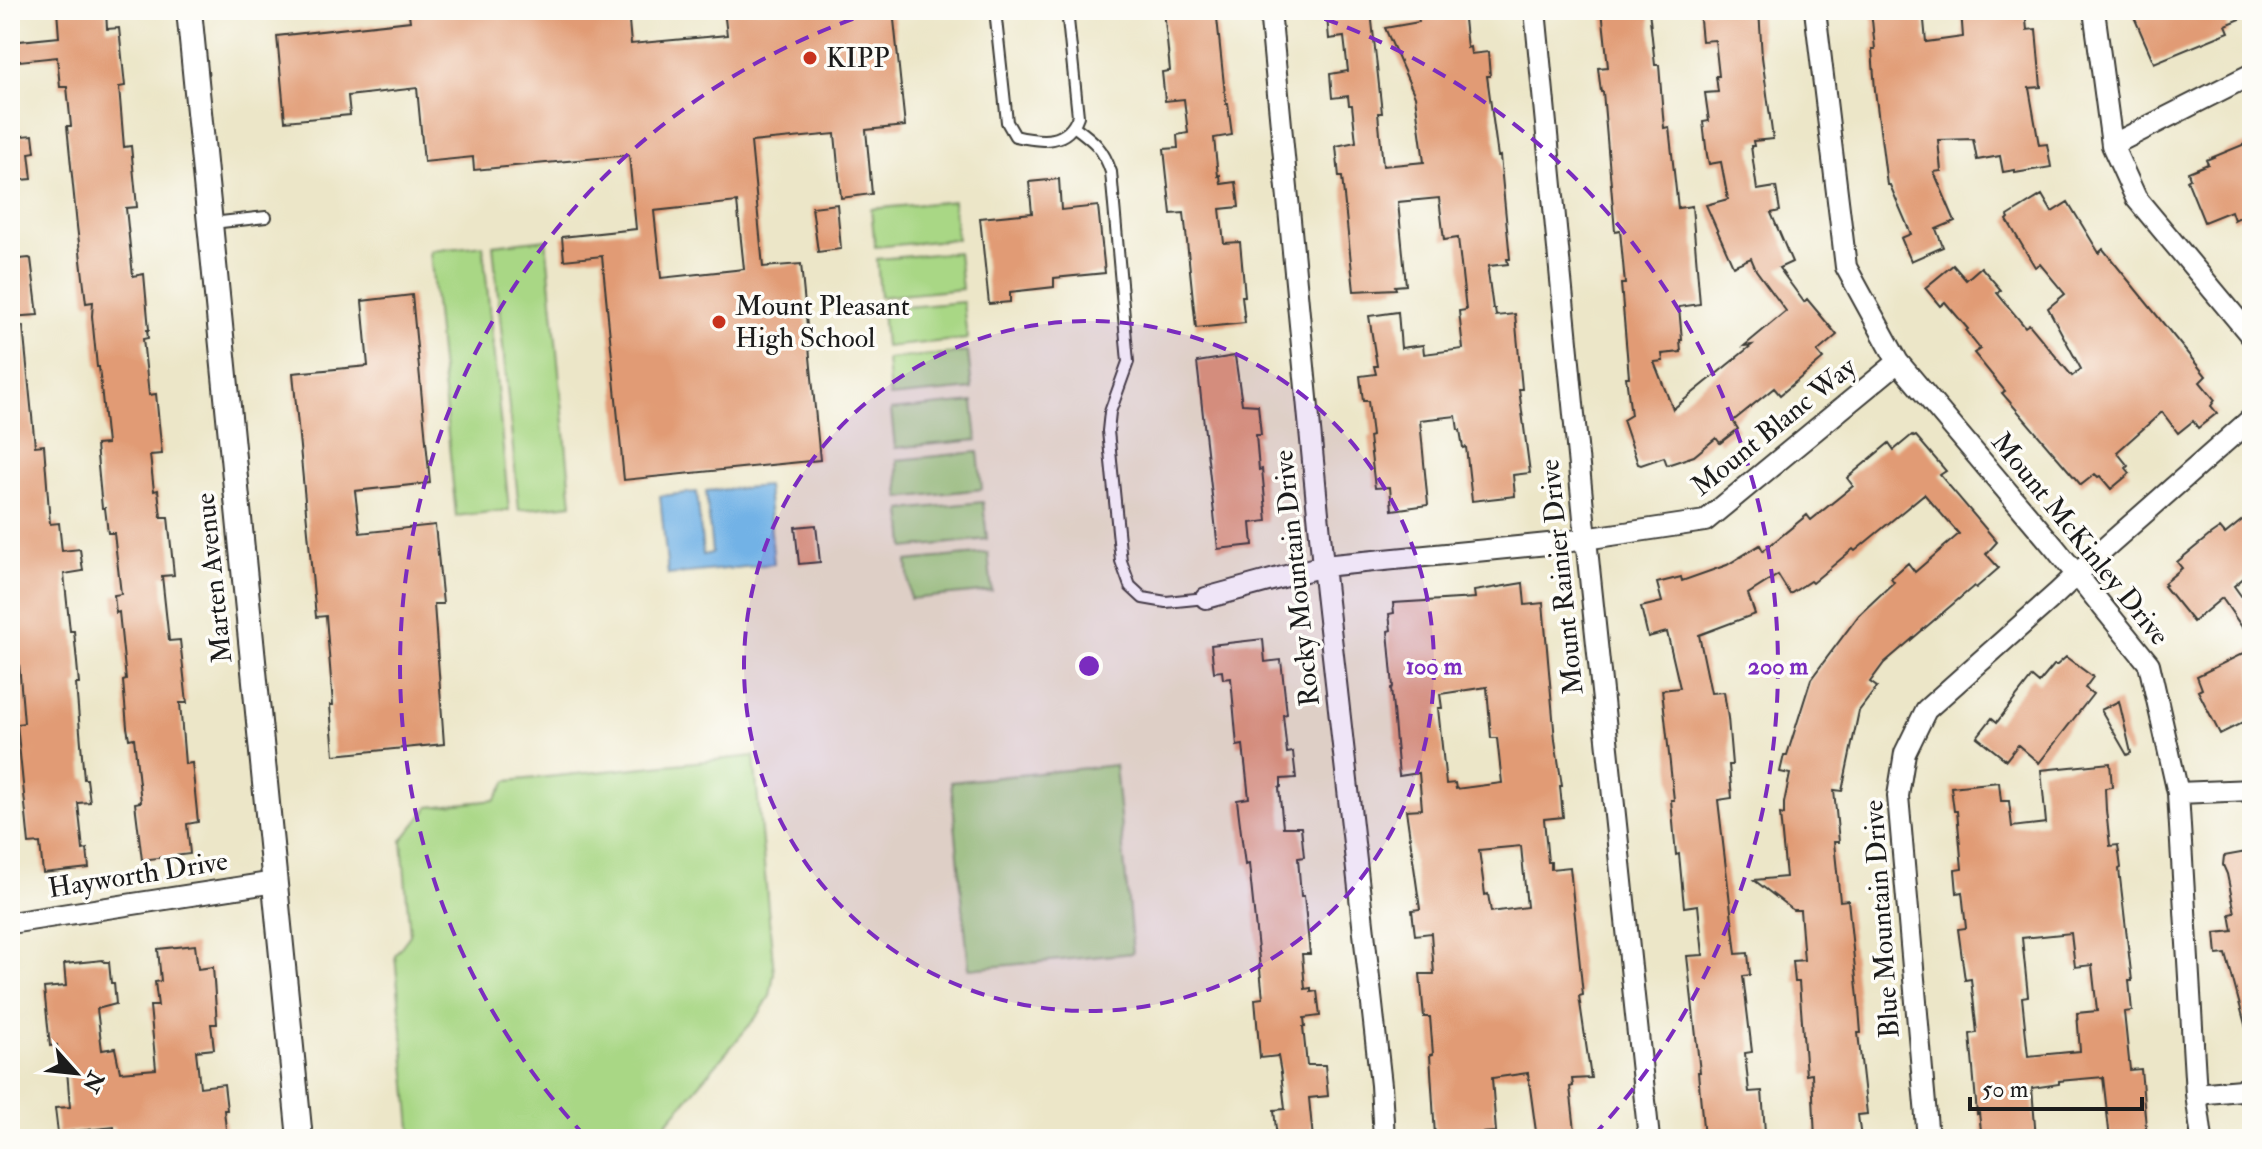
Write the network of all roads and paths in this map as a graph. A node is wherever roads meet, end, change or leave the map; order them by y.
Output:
1 (189, 10) edge
2 (995, 10) edge
3 (1067, 10) edge
4 (1270, 10) edge
5 (1535, 10) edge
6 (1815, 10) edge
7 (2094, 10) edge
8 (2252, 74) edge
9 (1075, 127) junction
10 (2112, 145) junction
11 (266, 217) dead end
12 (210, 223) junction
13 (2252, 337) edge
14 (1898, 362) junction
15 (2252, 418) edge
16 (1586, 539) junction
17 (1323, 566) junction
18 (2077, 575) junction
19 (1206, 598) joint
20 (2252, 790) edge
21 (2178, 793) junction
22 (275, 882) junction
23 (10, 923) edge
24 (2252, 1089) edge
25 (2196, 1094) junction
26 (300, 1139) edge
27 (1384, 1139) edge
28 (1649, 1139) edge
29 (1928, 1139) edge
30 (2202, 1139) edge

1 - 12 street, Marten Avenue
2 - 9 lane
3 - 9 lane
4 - 17 street, Rocky Mountain Drive
5 - 16 street, Mount Rainier Drive
6 - 14 street, Mount McKinley Drive
7 - 10 street
8 - 10 street
9 - 19 lane
10 - 13 street
11 - 12 lane
12 - 22 street, Marten Avenue
14 - 16 street, Mount Blanc Way
14 - 18 street, Mount McKinley Drive
15 - 18 street, Blue Mountain Drive
16 - 17 street, Mount Blanc Way
16 - 28 street, Mount Rainier Drive
17 - 19 street, Mount Blanc Way
17 - 27 street, Rocky Mountain Drive
18 - 21 street, Mount McKinley Drive
18 - 29 street, Blue Mountain Drive
20 - 21 street
21 - 25 street, Mount McKinley Drive
22 - 23 street, Hayworth Drive
22 - 26 street, Marten Avenue
24 - 25 street
25 - 30 street, Mount McKinley Drive

